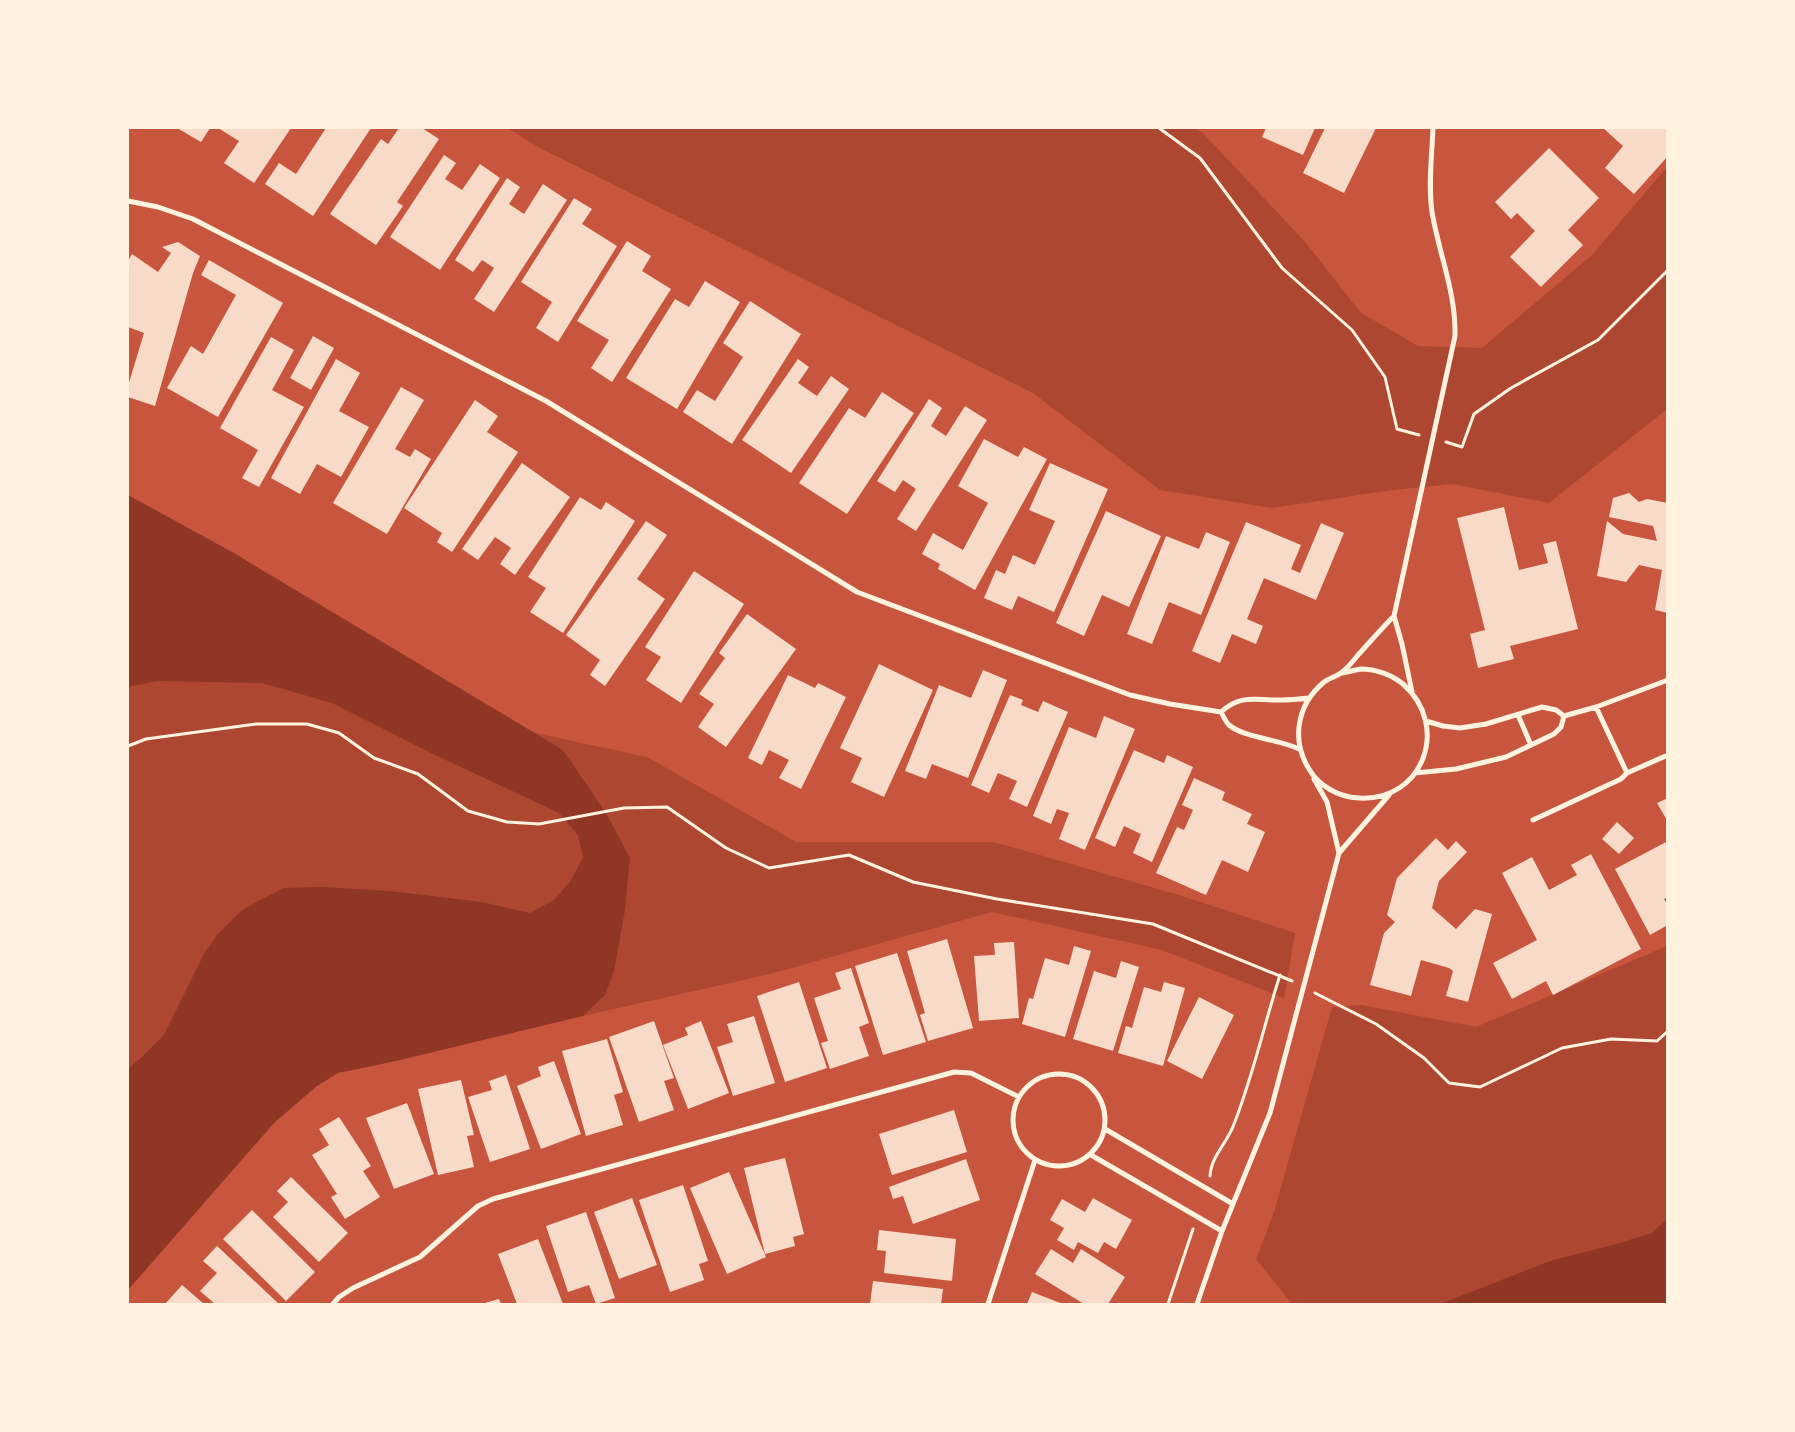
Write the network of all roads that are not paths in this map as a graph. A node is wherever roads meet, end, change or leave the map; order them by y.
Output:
1 (1433, 128) edge
2 (128, 200) edge
3 (1394, 616) junction
4 (1342, 672) junction
5 (1668, 680) edge
6 (1412, 692) junction
7 (1309, 698) junction
8 (1596, 707) junction
9 (1221, 712) junction
10 (1518, 715) junction
11 (1564, 716) junction
12 (1426, 721) junction
13 (1531, 745) junction
14 (1299, 749) junction
15 (1668, 755) edge
16 (1415, 773) junction
17 (1627, 773) junction
18 (1313, 776) junction
19 (1390, 794) junction
20 (1533, 820) dead end
21 (1339, 853) junction
22 (1019, 1097) junction
23 (1105, 1129) junction
24 (1091, 1155) junction
25 (1035, 1160) junction
26 (1233, 1204) junction
27 (1222, 1231) junction
28 (333, 1304) edge
29 (988, 1304) edge
30 (1197, 1304) edge

1 - 3 street
2 - 9 street
3 - 4 street
3 - 6 street
4 - 6 street
4 - 7 street
5 - 8 street
6 - 12 street
7 - 9 street
7 - 14 street
8 - 11 street
8 - 17 street
9 - 14 street
10 - 11 street
10 - 12 street
10 - 13 street
11 - 13 street
12 - 16 street
13 - 16 street
14 - 18 street
15 - 17 street
16 - 19 street
17 - 20 street
18 - 19 street
18 - 21 street
19 - 21 street
21 - 26 street
22 - 23 street
22 - 25 street
22 - 28 street
23 - 24 street
23 - 26 street
24 - 25 street
24 - 27 street
25 - 29 street
26 - 27 street
27 - 30 street

